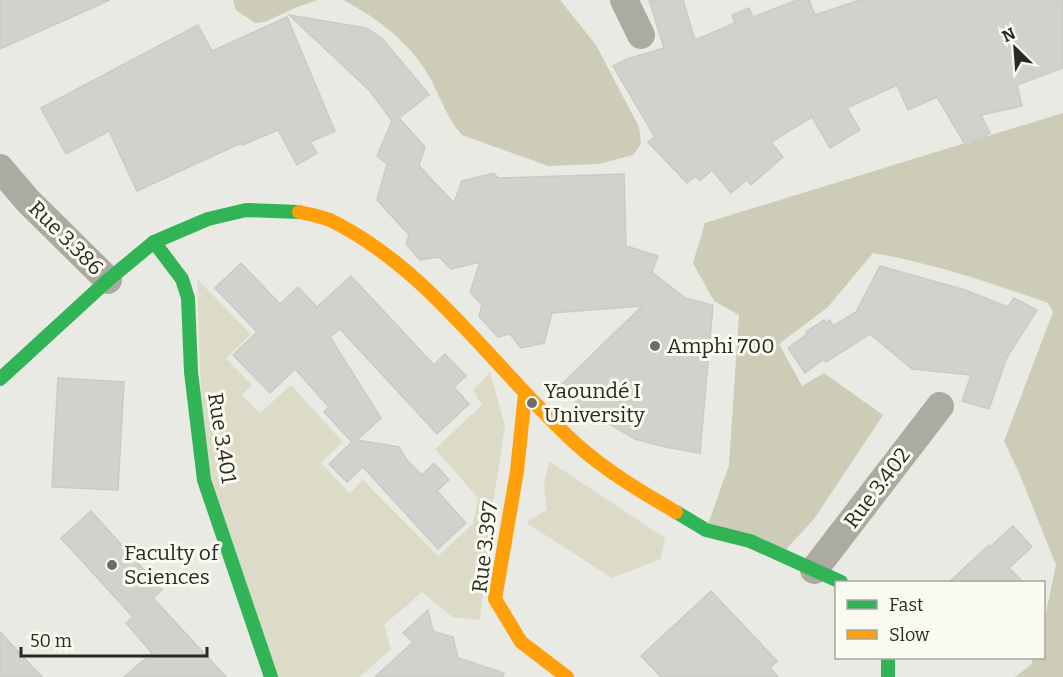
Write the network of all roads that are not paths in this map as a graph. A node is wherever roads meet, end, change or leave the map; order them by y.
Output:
1 (624, 0) edge
2 (641, 35) dead end
3 (0, 168) edge
4 (154, 242) junction
5 (108, 280) junction
6 (0, 379) edge
7 (525, 394) junction
8 (940, 406) dead end
9 (814, 570) junction
10 (839, 581) edge
11 (888, 659) edge
12 (271, 677) edge
13 (567, 677) edge
14 (888, 677) edge

1 - 2 street
3 - 5 street, Rue 3.386
4 - 5 street
4 - 7 street
4 - 12 street, Rue 3.401
5 - 6 street
7 - 9 street
7 - 13 street, Rue 3.397
8 - 9 street, Rue 3.402
9 - 10 street
11 - 14 street

